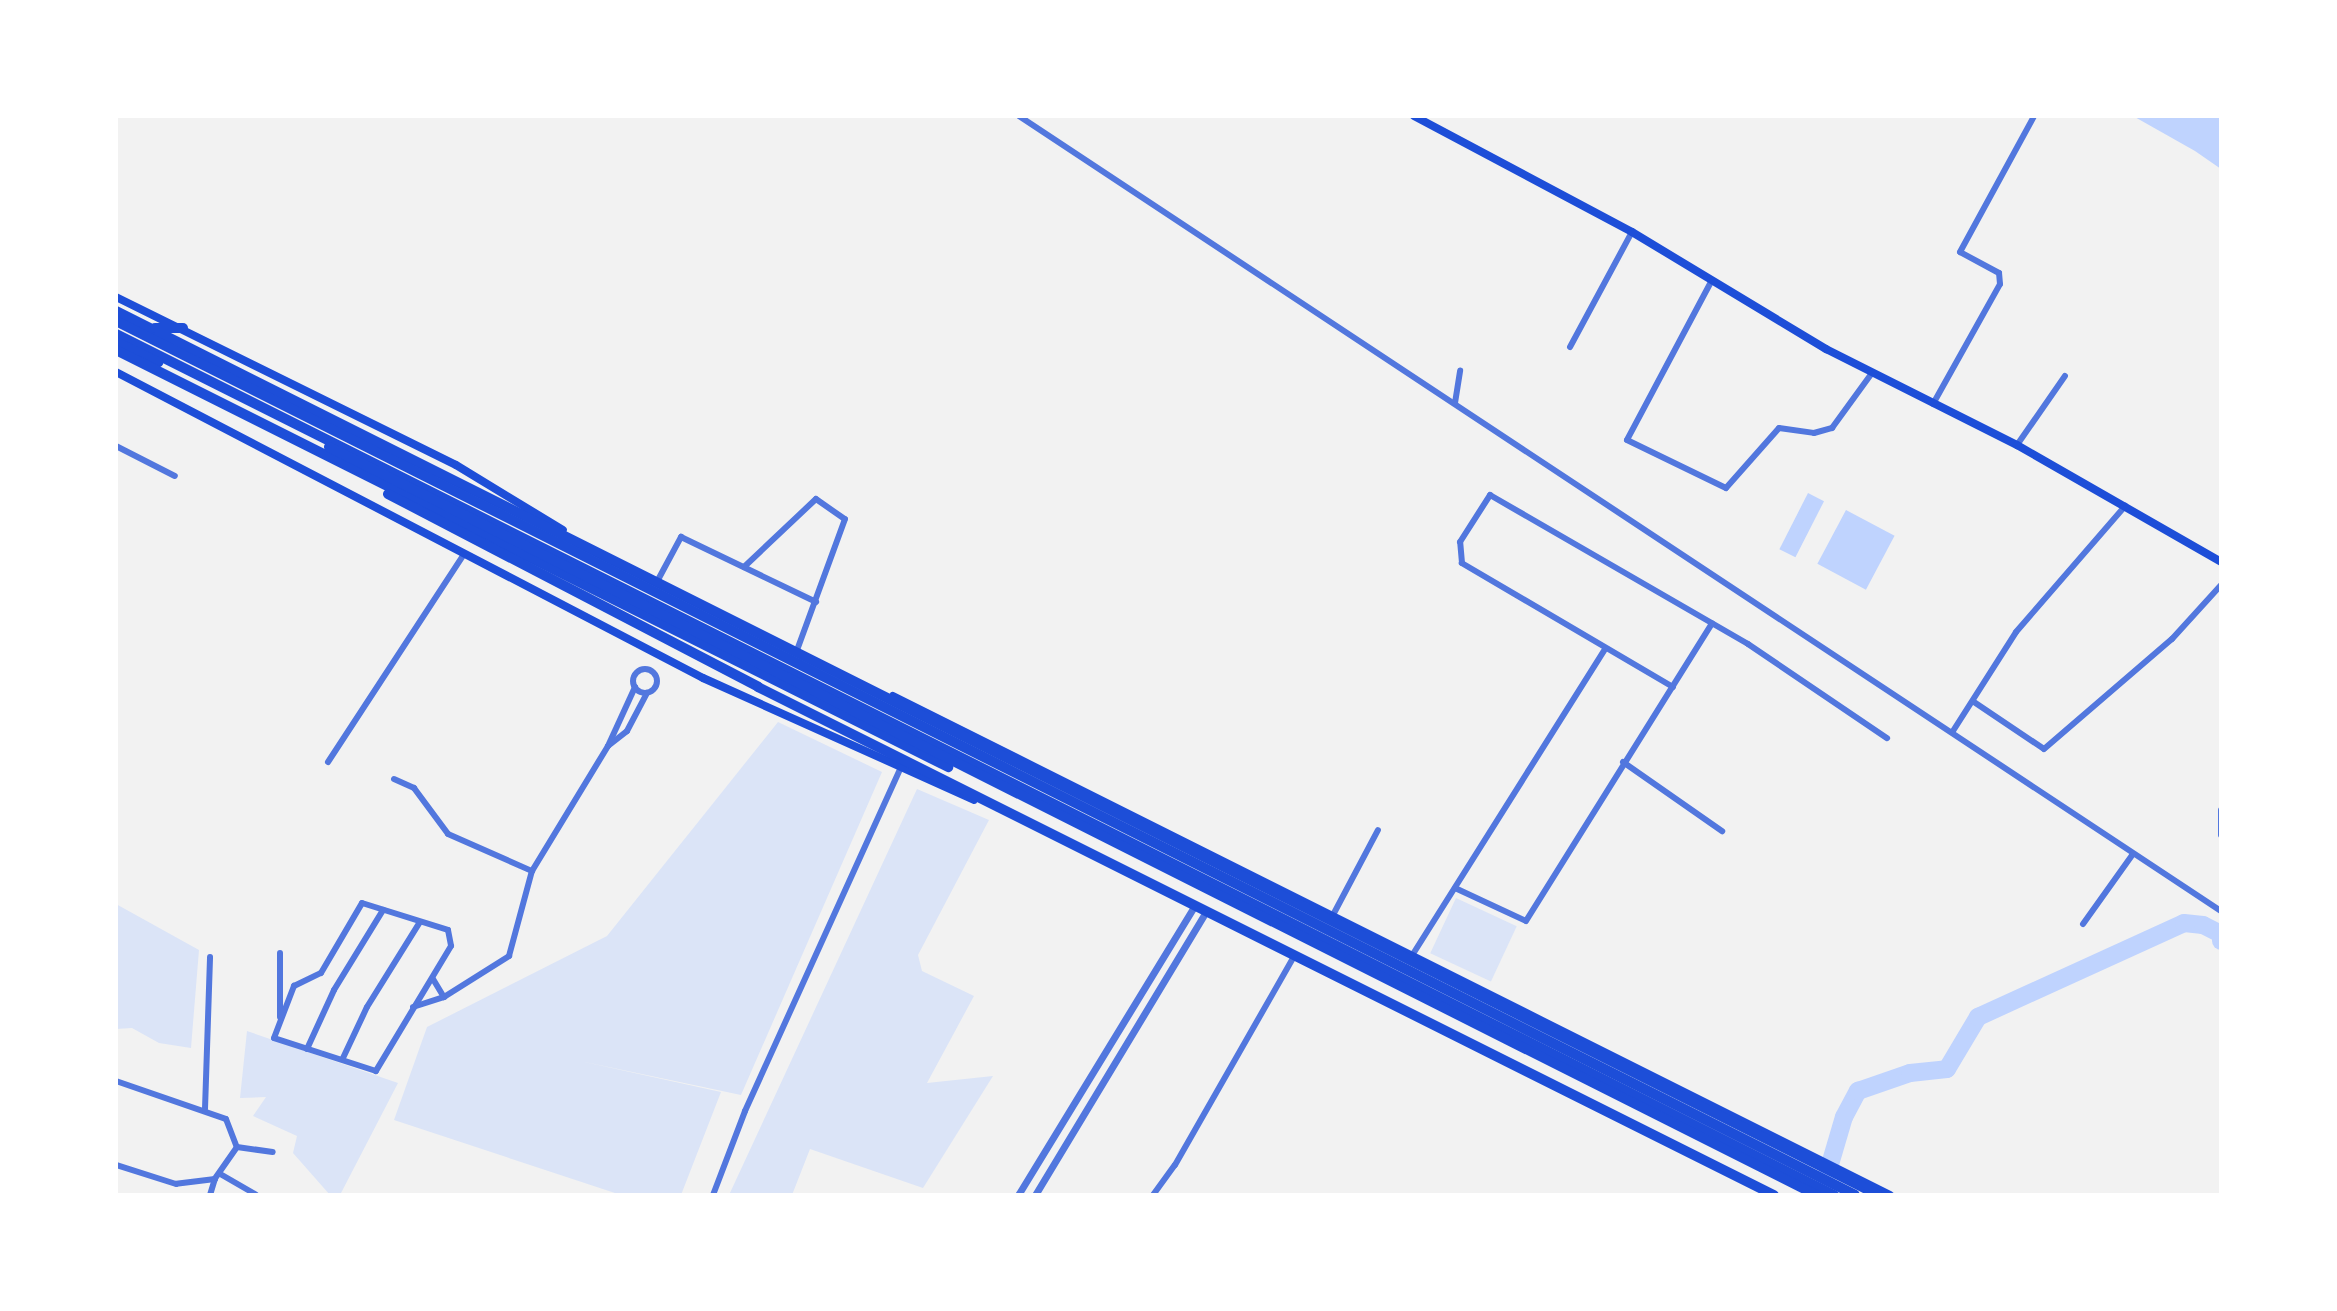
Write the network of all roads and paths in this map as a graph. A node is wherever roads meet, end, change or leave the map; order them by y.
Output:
1 (1019, 116) edge
2 (1414, 116) edge
3 (2034, 116) edge
4 (1632, 232) junction
5 (1712, 280) junction
6 (116, 297) edge
7 (116, 311) edge
8 (116, 321) edge
9 (131, 323) junction
10 (183, 328) junction
11 (116, 334) edge
12 (116, 342) edge
13 (1570, 347) dead end
14 (116, 350) edge
15 (1460, 370) dead end
16 (116, 372) edge
17 (1872, 373) junction
18 (2065, 376) dead end
19 (244, 403) junction
20 (1455, 403) junction
21 (1933, 404) junction
22 (2017, 445) junction
23 (117, 449) edge
24 (175, 476) dead end
25 (2125, 506) junction
26 (463, 556) junction
27 (2221, 562) edge
28 (744, 567) junction
29 (659, 578) junction
30 (2221, 585) edge
31 (816, 602) junction
32 (1712, 623) junction
33 (1605, 649) junction
34 (797, 650) junction
35 (658, 655) junction
36 (650, 670) junction
37 (635, 687) junction
38 (1673, 687) junction
39 (645, 696) junction
40 (1974, 702) junction
41 (1953, 731) junction
42 (1887, 738) dead end
43 (608, 746) junction
44 (328, 762) dead end
45 (1623, 762) junction
46 (900, 769) junction
47 (394, 779) dead end
48 (2221, 810) edge
49 (1378, 830) dead end
50 (1722, 831) dead end
51 (2221, 835) edge
52 (2133, 854) junction
53 (532, 871) junction
54 (1455, 888) junction
55 (1194, 907) junction
56 (383, 910) junction
57 (2221, 911) edge
58 (1205, 913) junction
59 (1333, 915) junction
60 (420, 922) junction
61 (2083, 924) dead end
62 (280, 953) dead end
63 (1413, 954) junction
64 (1293, 958) junction
65 (210, 961) dead end
66 (433, 979) junction
67 (278, 981) junction
68 (294, 986) junction
69 (444, 997) junction
70 (413, 1007) junction
71 (281, 1020) junction
72 (307, 1049) junction
73 (343, 1058) junction
74 (116, 1081) edge
75 (1080, 1094) junction
76 (1092, 1102) junction
77 (205, 1109) junction
78 (237, 1147) junction
79 (273, 1152) dead end
80 (116, 1165) edge
81 (219, 1177) junction
82 (1833, 1189) edge
83 (210, 1195) edge
84 (256, 1195) edge
85 (713, 1195) edge
86 (1018, 1195) edge
87 (1035, 1195) edge
88 (1153, 1195) edge
89 (1766, 1195) edge
90 (1774, 1195) edge
91 (1805, 1195) edge
92 (1816, 1195) edge
93 (1855, 1195) edge
94 (1878, 1195) edge
95 (1890, 1195) edge

1 - 20 street
2 - 4 main road
3 - 21 street
4 - 5 main road
4 - 13 street
5 - 17 main road
5 - 17 street
6 - 10 main road
7 - 9 highway
8 - 9 highway
9 - 10 highway
9 - 82 highway
9 - 94 highway
10 - 29 main road
11 - 82 highway
12 - 19 highway
14 - 91 highway
15 - 20 street
16 - 26 main road
17 - 21 main road
18 - 22 street
19 - 90 highway
19 - 92 highway
20 - 41 street
21 - 22 main road
22 - 25 main road
23 - 24 street
25 - 27 main road
25 - 40 street
26 - 35 main road
26 - 44 street
28 - 29 street
28 - 31 street
28 - 31 street
29 - 34 main road
30 - 40 street
31 - 34 street
32 - 33 street
32 - 38 street
32 - 42 street
33 - 38 street
33 - 54 street
34 - 59 main road
35 - 36 street
35 - 46 main road
36 - 37 street
36 - 39 street
37 - 39 street
37 - 43 street
38 - 45 street
39 - 43 street
40 - 41 street
41 - 52 street
43 - 53 street
45 - 50 street
45 - 54 street
46 - 55 main road
46 - 85 street
47 - 53 street
48 - 51 street
49 - 59 street
52 - 57 street
52 - 61 street
53 - 69 street
54 - 63 street
55 - 58 main road
55 - 75 street
56 - 60 street
56 - 68 street
56 - 72 street
58 - 64 main road
58 - 76 street
59 - 63 main road
60 - 66 street
60 - 73 street
62 - 67 street
63 - 95 main road
64 - 88 street
64 - 89 main road
65 - 77 street
66 - 69 street
66 - 70 street
67 - 68 street
67 - 71 street
68 - 71 street
69 - 70 street
70 - 73 street
71 - 72 street
72 - 73 street
74 - 77 street
75 - 76 street
75 - 86 street
76 - 87 street
77 - 78 street
78 - 79 street
78 - 81 street
80 - 81 street
81 - 83 street
81 - 84 street
82 - 93 highway

